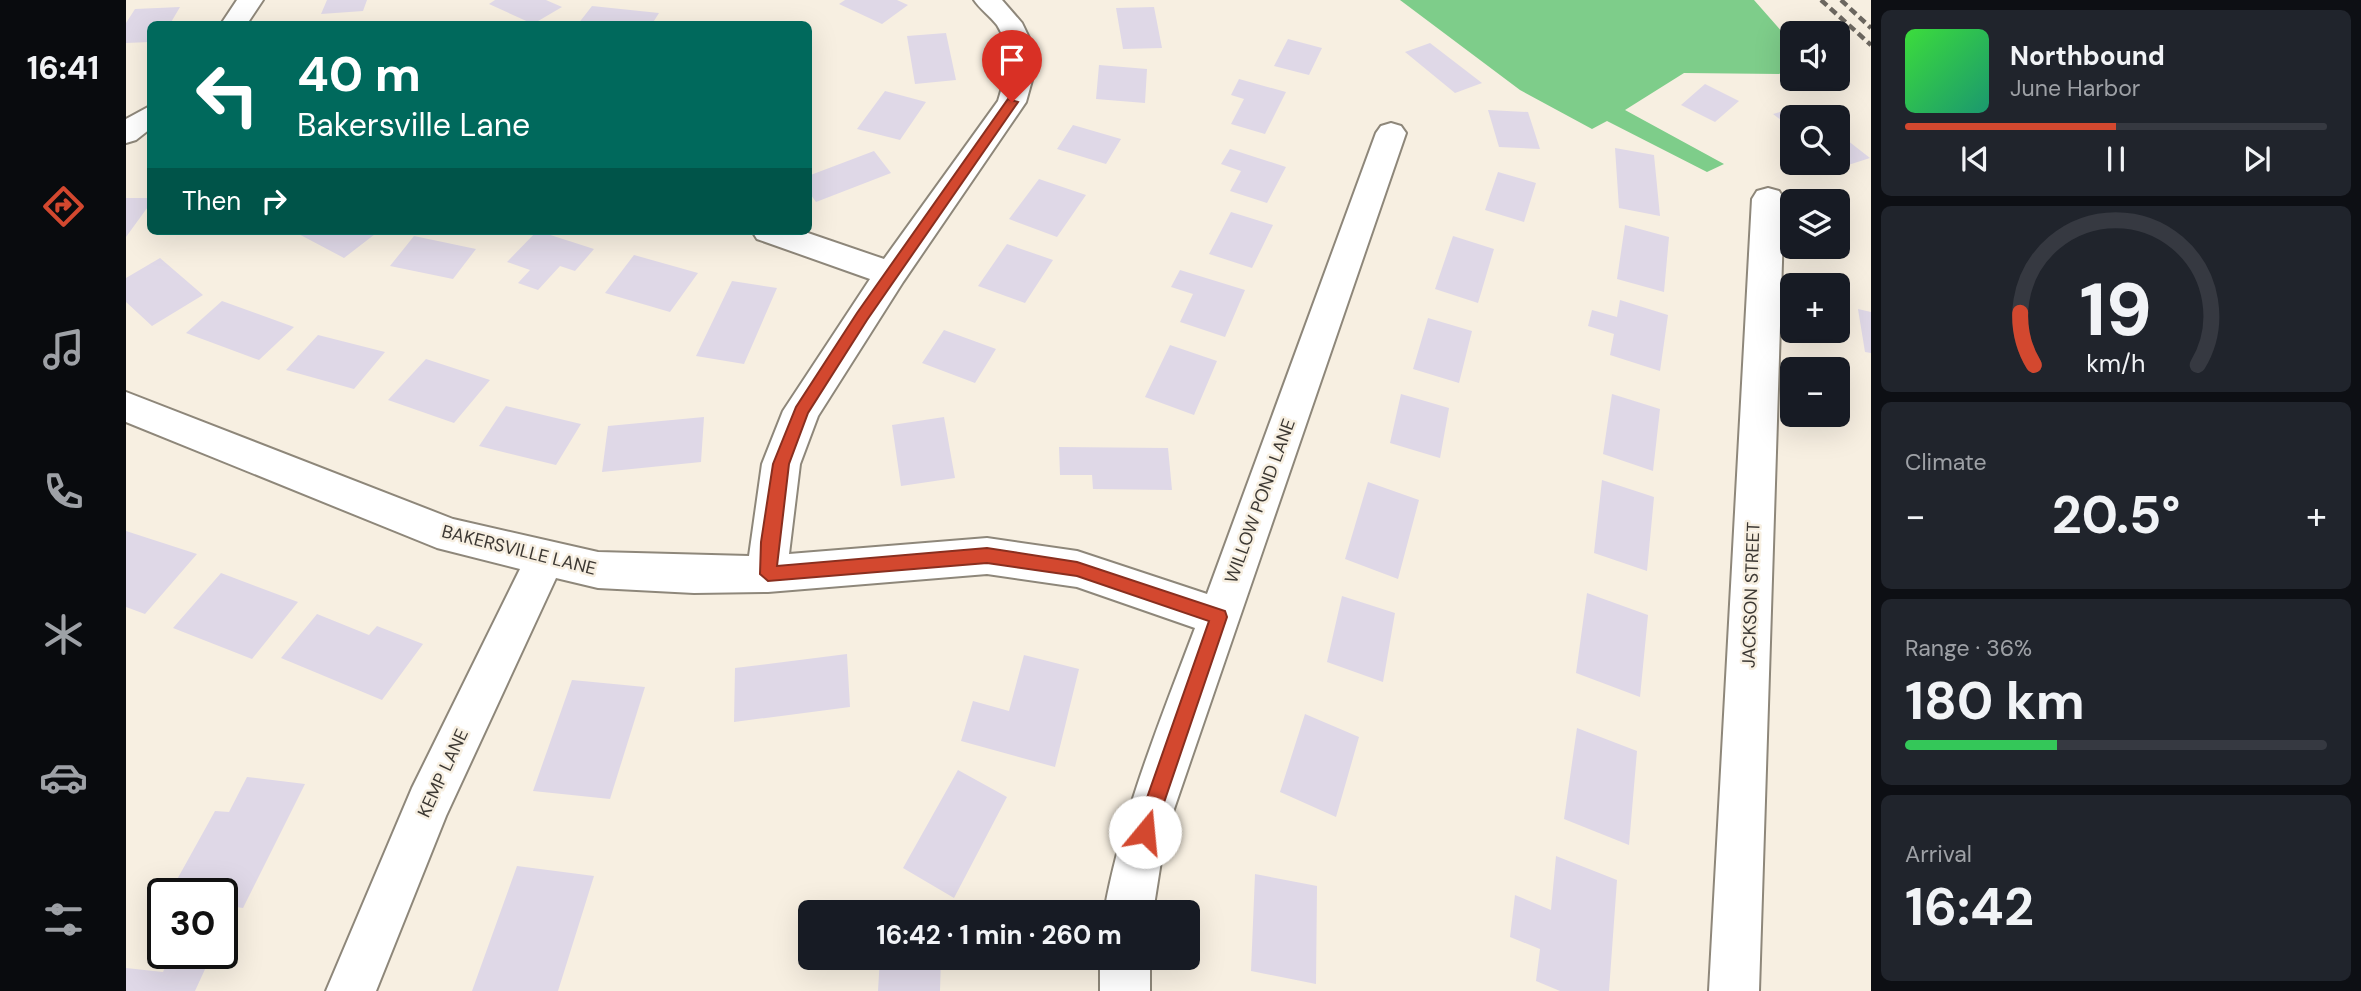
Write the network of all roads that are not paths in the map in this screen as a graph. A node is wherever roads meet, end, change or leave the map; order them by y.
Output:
1 (250, 0) edge
2 (987, 0) edge
3 (236, 21) edge
4 (147, 117) edge
5 (126, 133) edge
6 (1391, 133) dead end
7 (1768, 199) dead end
8 (779, 235) edge
9 (891, 274) junction
10 (126, 407) edge
11 (545, 559) junction
12 (768, 574) junction
13 (1219, 617) junction
14 (1130, 900) edge
15 (1125, 970) edge
16 (351, 991) edge
17 (1125, 991) edge
18 (1734, 991) edge

1 - 3 street
2 - 9 street
4 - 5 street
6 - 13 street, WILLOW POND LANE
7 - 18 street, JACKSON STREET
8 - 9 street
9 - 12 street
10 - 11 street, BAKERSVILLE LANE
11 - 12 street, BAKERSVILLE LANE
11 - 16 street, KEMP LANE
12 - 13 street, BAKERSVILLE LANE
13 - 14 street, WILLOW POND LANE
15 - 17 street

